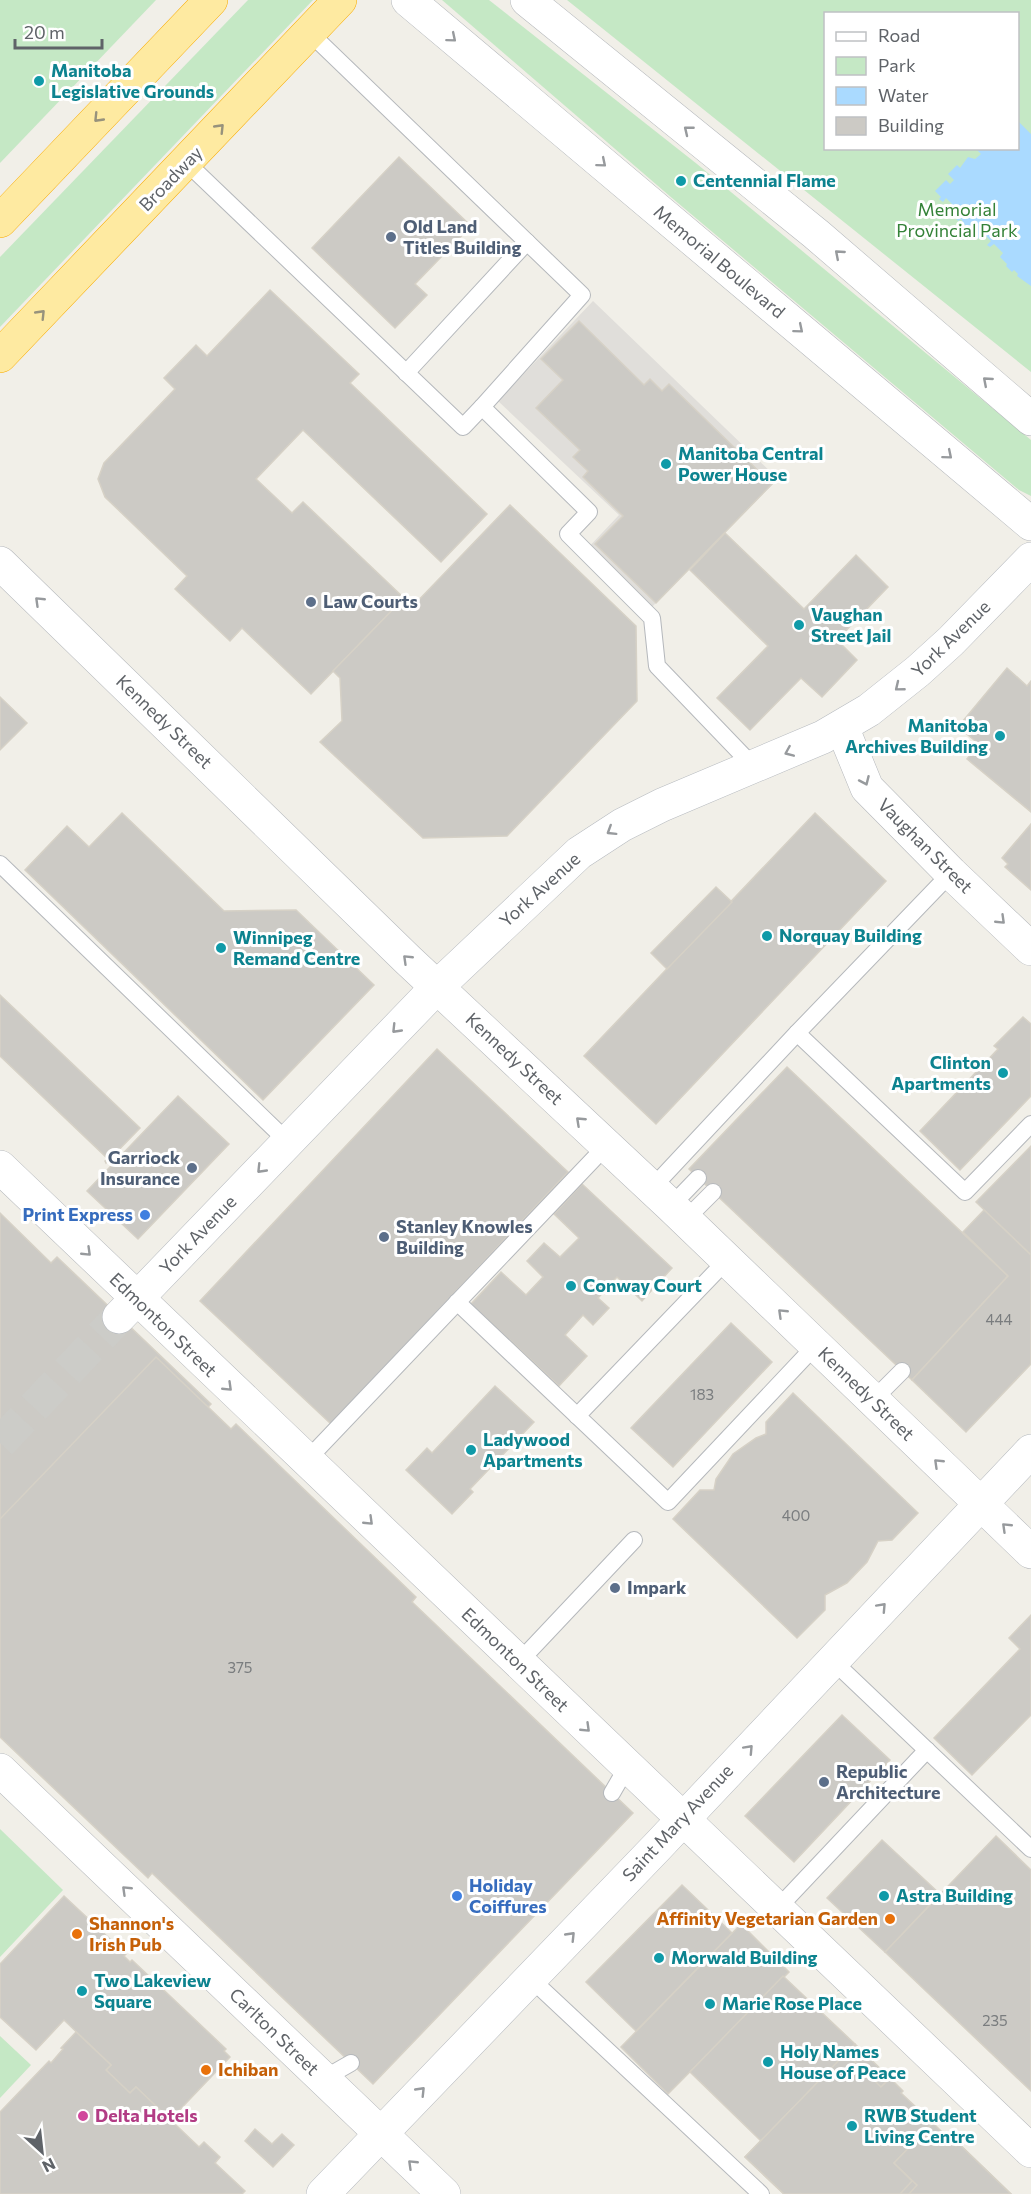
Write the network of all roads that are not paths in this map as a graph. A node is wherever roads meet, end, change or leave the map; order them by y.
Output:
1 (211, 0) edge
2 (340, 0) edge
3 (408, 0) edge
4 (527, 0) edge
5 (310, 33) junction
6 (187, 163) junction
7 (0, 221) edge
8 (527, 242) junction
9 (0, 356) edge
10 (406, 373) junction
11 (482, 407) junction
12 (1031, 419) edge
13 (1031, 524) edge
14 (1031, 559) edge
15 (0, 563) edge
16 (842, 727) junction
17 (754, 767) junction
18 (0, 864) edge
19 (951, 873) junction
20 (1031, 949) edge
21 (437, 987) junction
22 (797, 1033) junction
23 (1031, 1124) edge
24 (288, 1142) junction
25 (606, 1146) junction
26 (0, 1167) edge
27 (698, 1178) dead end
28 (713, 1192) dead end
29 (669, 1205) junction
30 (727, 1260) junction
31 (457, 1302) junction
32 (128, 1308) junction
33 (816, 1345) junction
34 (902, 1371) dead end
35 (873, 1400) junction
36 (577, 1416) junction
37 (1031, 1451) edge
38 (306, 1461) junction
39 (980, 1503) junction
40 (634, 1540) dead end
41 (1031, 1552) edge
42 (832, 1660) junction
43 (518, 1663) junction
44 (927, 1750) junction
45 (0, 1770) edge
46 (682, 1819) junction
47 (1031, 1849) edge
48 (777, 1909) junction
49 (530, 1978) junction
50 (351, 2063) dead end
51 (323, 2079) junction
52 (381, 2134) junction
53 (1031, 2151) edge
54 (323, 2194) edge
55 (444, 2194) edge
56 (761, 2194) edge

1 -> 7 highway
2 - 5 highway, Broadway
3 -> 13 street, Memorial Boulevard
12 -> 4 street
6 -> 5 highway, Broadway
5 - 8 lane
9 -> 6 highway, Broadway
6 - 10 lane
8 - 10 lane
8 - 11 lane
10 - 11 lane
11 - 17 lane
14 -> 16 street, York Avenue
21 -> 15 street, Kennedy Street
16 -> 17 street, York Avenue
16 -> 19 street, Vaughan Street
17 -> 21 street, York Avenue
18 - 24 lane
19 -> 20 street, Vaughan Street
19 - 22 lane
21 -> 24 street, York Avenue
25 -> 21 street, Kennedy Street
22 - 23 lane
22 - 29 lane
24 -> 32 street, York Avenue
25 - 29 street, Kennedy Street
25 - 31 lane
26 -> 32 street, Edmonton Street
27 - 29 lane
28 - 29 lane
29 - 30 street, Kennedy Street
33 -> 30 street, Kennedy Street
30 - 36 lane
31 - 36 lane
31 - 38 lane
32 -> 38 street, Edmonton Street
33 - 35 street, Kennedy Street
33 - 36 lane
34 - 35 lane
39 -> 35 street, Kennedy Street
37 - 39 street, Saint Mary Avenue
38 -> 43 street, Edmonton Street
41 -> 39 street, Kennedy Street
42 -> 39 street, Saint Mary Avenue
40 - 43 lane
42 - 44 lane
46 -> 42 street, Saint Mary Avenue
43 -> 46 street, Edmonton Street
44 - 47 lane
44 - 48 lane
51 -> 45 street, Carlton Street
46 - 48 street, Edmonton Street
49 -> 46 street, Saint Mary Avenue
48 - 53 street, Edmonton Street
52 -> 49 street, Saint Mary Avenue
49 - 56 lane
50 - 51 lane
51 - 52 street, Carlton Street
52 - 54 street, Saint Mary Avenue
55 -> 52 street, Carlton Street

